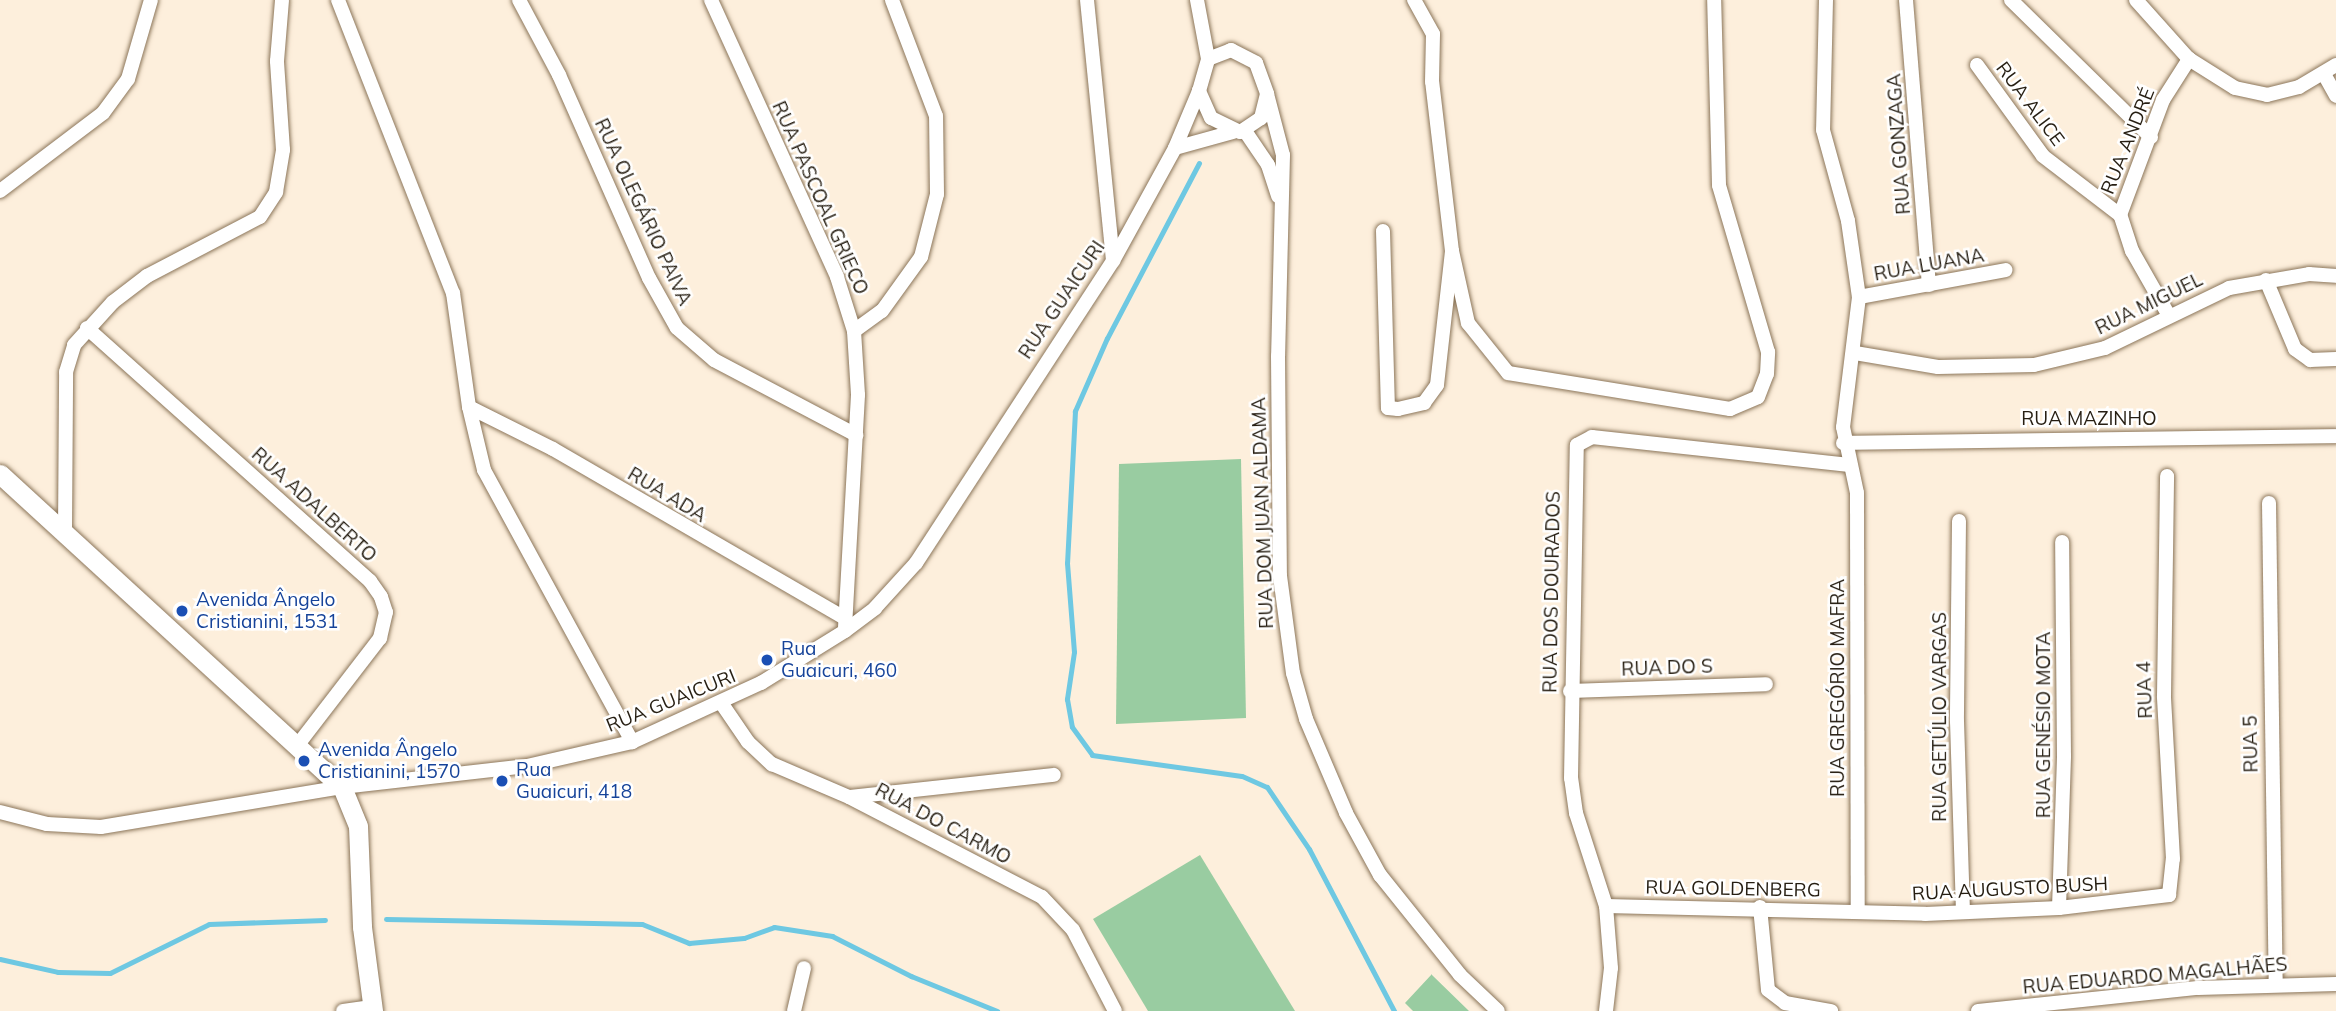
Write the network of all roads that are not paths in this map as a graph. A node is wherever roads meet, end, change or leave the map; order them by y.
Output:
1 (151, 0) edge
2 (282, 0) edge
3 (338, 0) edge
4 (519, 0) edge
5 (711, 0) edge
6 (892, 0) edge
7 (1087, 0) edge
8 (1197, 0) edge
9 (1414, 0) edge
10 (1714, 0) edge
11 (1826, 0) edge
12 (1906, 0) edge
13 (2011, 0) edge
14 (2136, 0) edge
15 (1208, 59) junction
16 (2189, 59) junction
17 (1977, 65) dead end
18 (2330, 70) edge
19 (1199, 91) junction
20 (1268, 94) junction
21 (2336, 96) edge
22 (1239, 131) junction
23 (2151, 137) junction
24 (1175, 148) junction
25 (0, 191) edge
26 (1279, 201) junction
27 (2120, 215) junction
28 (1382, 231) dead end
29 (1452, 251) junction
30 (1113, 261) junction
31 (2006, 271) dead end
32 (2336, 276) edge
33 (2266, 280) junction
34 (1929, 285) junction
35 (1859, 297) junction
36 (2168, 314) junction
37 (87, 328) junction
38 (855, 331) junction
39 (1854, 352) junction
40 (2336, 359) edge
41 (469, 407) junction
42 (856, 435) junction
43 (2336, 436) edge
44 (1843, 443) junction
45 (1849, 465) junction
46 (0, 474) edge
47 (2167, 476) dead end
48 (2269, 503) dead end
49 (1959, 521) dead end
50 (65, 531) junction
51 (2062, 542) dead end
52 (845, 624) junction
53 (1766, 684) dead end
54 (1570, 691) junction
55 (722, 704) junction
56 (632, 742) junction
57 (299, 743) junction
58 (1054, 775) dead end
59 (342, 787) junction
60 (849, 797) junction
61 (0, 812) edge
62 (2163, 899) joint
63 (1606, 906) junction
64 (1760, 907) junction
65 (2059, 908) junction
66 (1858, 912) junction
67 (1964, 912) junction
68 (804, 968) dead end
69 (2276, 984) junction
70 (2336, 984) edge
71 (372, 1009) edge
72 (343, 1011) edge
73 (794, 1011) edge
74 (1115, 1011) edge
75 (1498, 1011) edge
76 (1606, 1011) edge
77 (1831, 1011) edge
78 (1978, 1011) edge

1 - 25 street
2 - 37 street
3 - 41 street
4 - 42 street, RUA OLEGÁRIO PAIVA
5 - 38 street, RUA PASCOAL GRIECO
6 - 38 street
7 - 30 street
8 - 15 street
9 - 29 street
10 - 29 street
11 - 35 street
12 - 34 street, RUA GONZAGA
13 - 23 street
14 - 16 street
15 - 19 street
15 - 20 street
16 - 18 street
16 - 23 street, RUA ANDRÉ
17 - 27 street, RUA ALICE
18 - 21 street
19 - 22 street
19 - 24 street, RUA GUAICURI
20 - 22 street
20 - 26 street, RUA DOM JUAN ALDAMA
22 - 24 street
22 - 26 street, RUA DOM JUAN ALDAMA
23 - 27 street, RUA ANDRÉ
24 - 30 street, RUA GUAICURI
26 - 75 street, RUA DOM JUAN ALDAMA
27 - 36 street, RUA ANDRÉ
28 - 29 street
30 - 52 street, RUA GUAICURI
31 - 34 street, RUA LUANA
32 - 33 street, RUA MIGUEL
33 - 36 street, RUA MIGUEL
33 - 40 street
34 - 35 street, RUA LUANA
35 - 39 street
36 - 39 street, RUA MIGUEL
37 - 50 street
37 - 57 street, RUA ADALBERTO
38 - 42 street, RUA PASCOAL GRIECO
39 - 44 street
41 - 52 street, RUA ADA
41 - 56 street
42 - 52 street, RUA PASCOAL GRIECO
43 - 44 street, RUA MAZINHO
44 - 45 street, RUA GREGÓRIO MAFRA
45 - 54 street, RUA DOS DOURADOS
45 - 66 street, RUA GREGÓRIO MAFRA
46 - 50 street
47 - 62 street, RUA 4
48 - 69 street, RUA 5
49 - 67 street, RUA GETÚLIO VARGAS
50 - 57 street
51 - 65 street, RUA GENÉSIO MOTA
52 - 55 street, RUA GUAICURI
53 - 54 street, RUA DO S
54 - 63 street, RUA DOS DOURADOS
55 - 56 street, RUA GUAICURI
55 - 60 street, RUA DO CARMO
56 - 59 street, RUA GUAICURI
57 - 59 street
58 - 60 street
59 - 61 street, RUA GUAICURI
59 - 71 street
60 - 74 street, RUA DO CARMO
62 - 65 street, RUA AUGUSTO BUSH
63 - 64 street, RUA GOLDENBERG
63 - 76 street, RUA DOS DOURADOS
64 - 66 street, RUA GOLDENBERG
64 - 77 street
65 - 67 street, RUA AUGUSTO BUSH
66 - 67 street, RUA AUGUSTO BUSH
68 - 73 street
69 - 70 street, RUA EDUARDO MAGALHÃES
69 - 78 street, RUA EDUARDO MAGALHÃES
71 - 72 street

